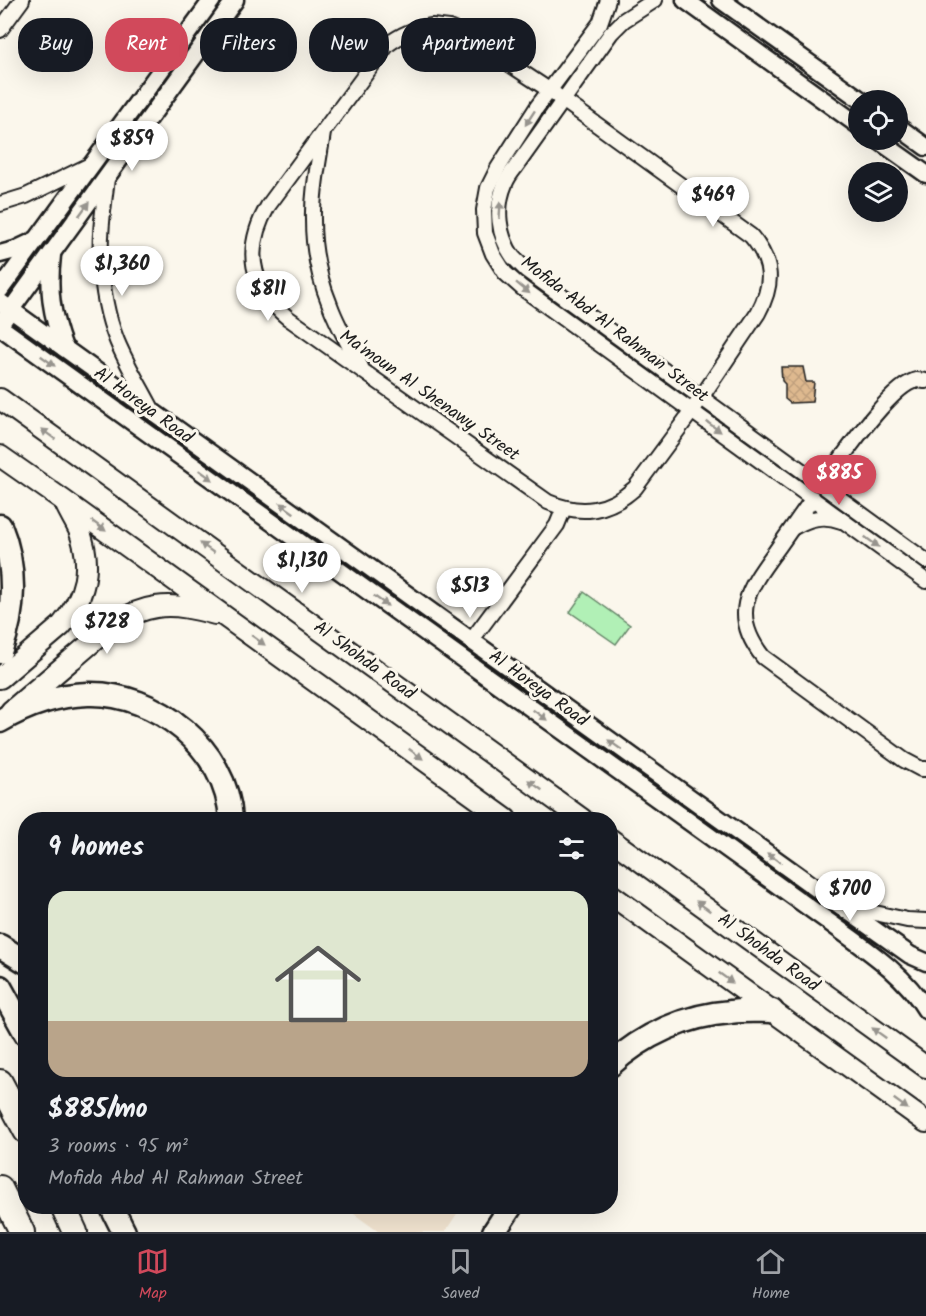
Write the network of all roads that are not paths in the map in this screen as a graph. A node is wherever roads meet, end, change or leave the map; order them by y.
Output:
1 (22, 0) edge
2 (212, 0) edge
3 (235, 0) edge
4 (609, 0) edge
5 (655, 0) edge
6 (685, 0) edge
7 (721, 0) edge
8 (0, 30) edge
9 (549, 90) junction
10 (848, 91) edge
11 (562, 99) junction
12 (848, 118) edge
13 (323, 130) junction
14 (908, 134) edge
15 (926, 147) edge
16 (892, 150) edge
17 (92, 164) junction
18 (926, 174) edge
19 (106, 177) junction
20 (0, 204) edge
21 (37, 240) junction
22 (53, 251) junction
23 (0, 254) edge
24 (0, 290) edge
25 (5, 306) edge
26 (0, 325) edge
27 (64, 348) junction
28 (362, 370) junction
29 (926, 381) edge
30 (701, 398) junction
31 (0, 399) edge
32 (692, 411) junction
33 (154, 413) junction
34 (0, 456) edge
35 (822, 485) junction
36 (813, 498) junction
37 (63, 500) junction
38 (564, 508) junction
39 (847, 524) junction
40 (0, 526) edge
41 (792, 528) junction
42 (926, 561) edge
43 (926, 581) edge
44 (225, 617) junction
45 (471, 641) junction
46 (0, 652) edge
47 (0, 678) edge
48 (0, 721) edge
49 (926, 770) edge
50 (230, 812) edge
51 (496, 812) edge
52 (572, 812) edge
53 (618, 845) edge
54 (618, 900) edge
55 (838, 904) junction
56 (926, 921) edge
57 (829, 922) junction
58 (0, 946) edge
59 (910, 955) junction
60 (18, 957) edge
61 (926, 962) edge
62 (897, 973) junction
63 (0, 987) edge
64 (926, 1010) edge
65 (772, 1011) junction
66 (18, 1020) edge
67 (618, 1059) edge
68 (926, 1067) edge
69 (0, 1082) edge
70 (18, 1116) edge
71 (926, 1122) edge
72 (0, 1188) edge
73 (67, 1214) edge
74 (115, 1214) edge
75 (506, 1214) edge
76 (22, 1232) edge
77 (75, 1232) edge
78 (123, 1232) edge
79 (494, 1232) edge

1 - 8 street
2 - 17 street
3 - 19 street
4 - 9 street, Mofida Abd Al Rahman Street
5 - 11 street, Mofida Abd Al Rahman Street
6 - 12 street
7 - 10 street
9 - 11 street, Ma'moun Al Shenawy Street
9 - 13 street, Ma'moun Al Shenawy Street
9 -> 32 street, Mofida Abd Al Rahman Street
30 -> 11 street, Mofida Abd Al Rahman Street
11 - 30 street, Ma'moun Al Shenawy Street
13 - 28 street
13 - 28 street, Ma'moun Al Shenawy Street
14 - 15 street
16 - 18 street
17 - 20 street
17 - 21 street
22 -> 19 street
19 - 33 street
21 - 23 street
21 - 24 street
22 - 25 street
22 - 27 street
25 - 26 street
25 - 27 street, Al Horeya Road
26 -> 57 street, Al Horeya Road
27 - 33 street, Al Horeya Road
28 - 38 street, Ma'moun Al Shenawy Street
29 - 35 street
30 - 32 street, Ma'moun Al Shenawy Street
30 - 35 street, Mofida Abd Al Rahman Street
52 -> 31 main road, Al Shohda Road
32 -> 36 street, Mofida Abd Al Rahman Street
32 - 38 street, Ma'moun Al Shenawy Street
45 -> 33 street, Al Horeya Road
34 - 37 main road
35 - 36 street
35 - 42 street, Mofida Abd Al Rahman Street
36 - 39 street, Mofida Abd Al Rahman Street
36 - 41 street
37 -> 44 main road
37 - 47 main road
38 - 45 street
39 - 41 street
39 -> 43 street, Mofida Abd Al Rahman Street
40 - 46 highway
41 - 49 street
44 - 48 main road
44 -> 51 main road
55 -> 45 street, Al Horeya Road
48 - 50 highway
68 -> 53 main road, Al Shohda Road
54 -> 65 main road
55 - 56 street
55 - 57 street
55 - 59 street, Al Horeya Road
57 - 62 street, Al Horeya Road
58 - 60 highway
59 - 61 street, Al Horeya Road
59 - 62 street
62 - 64 street, Al Horeya Road
63 - 66 highway
65 - 67 highway
65 -> 71 main road
69 - 70 highway
72 - 76 highway
73 - 77 highway
74 - 78 highway
75 - 79 highway

